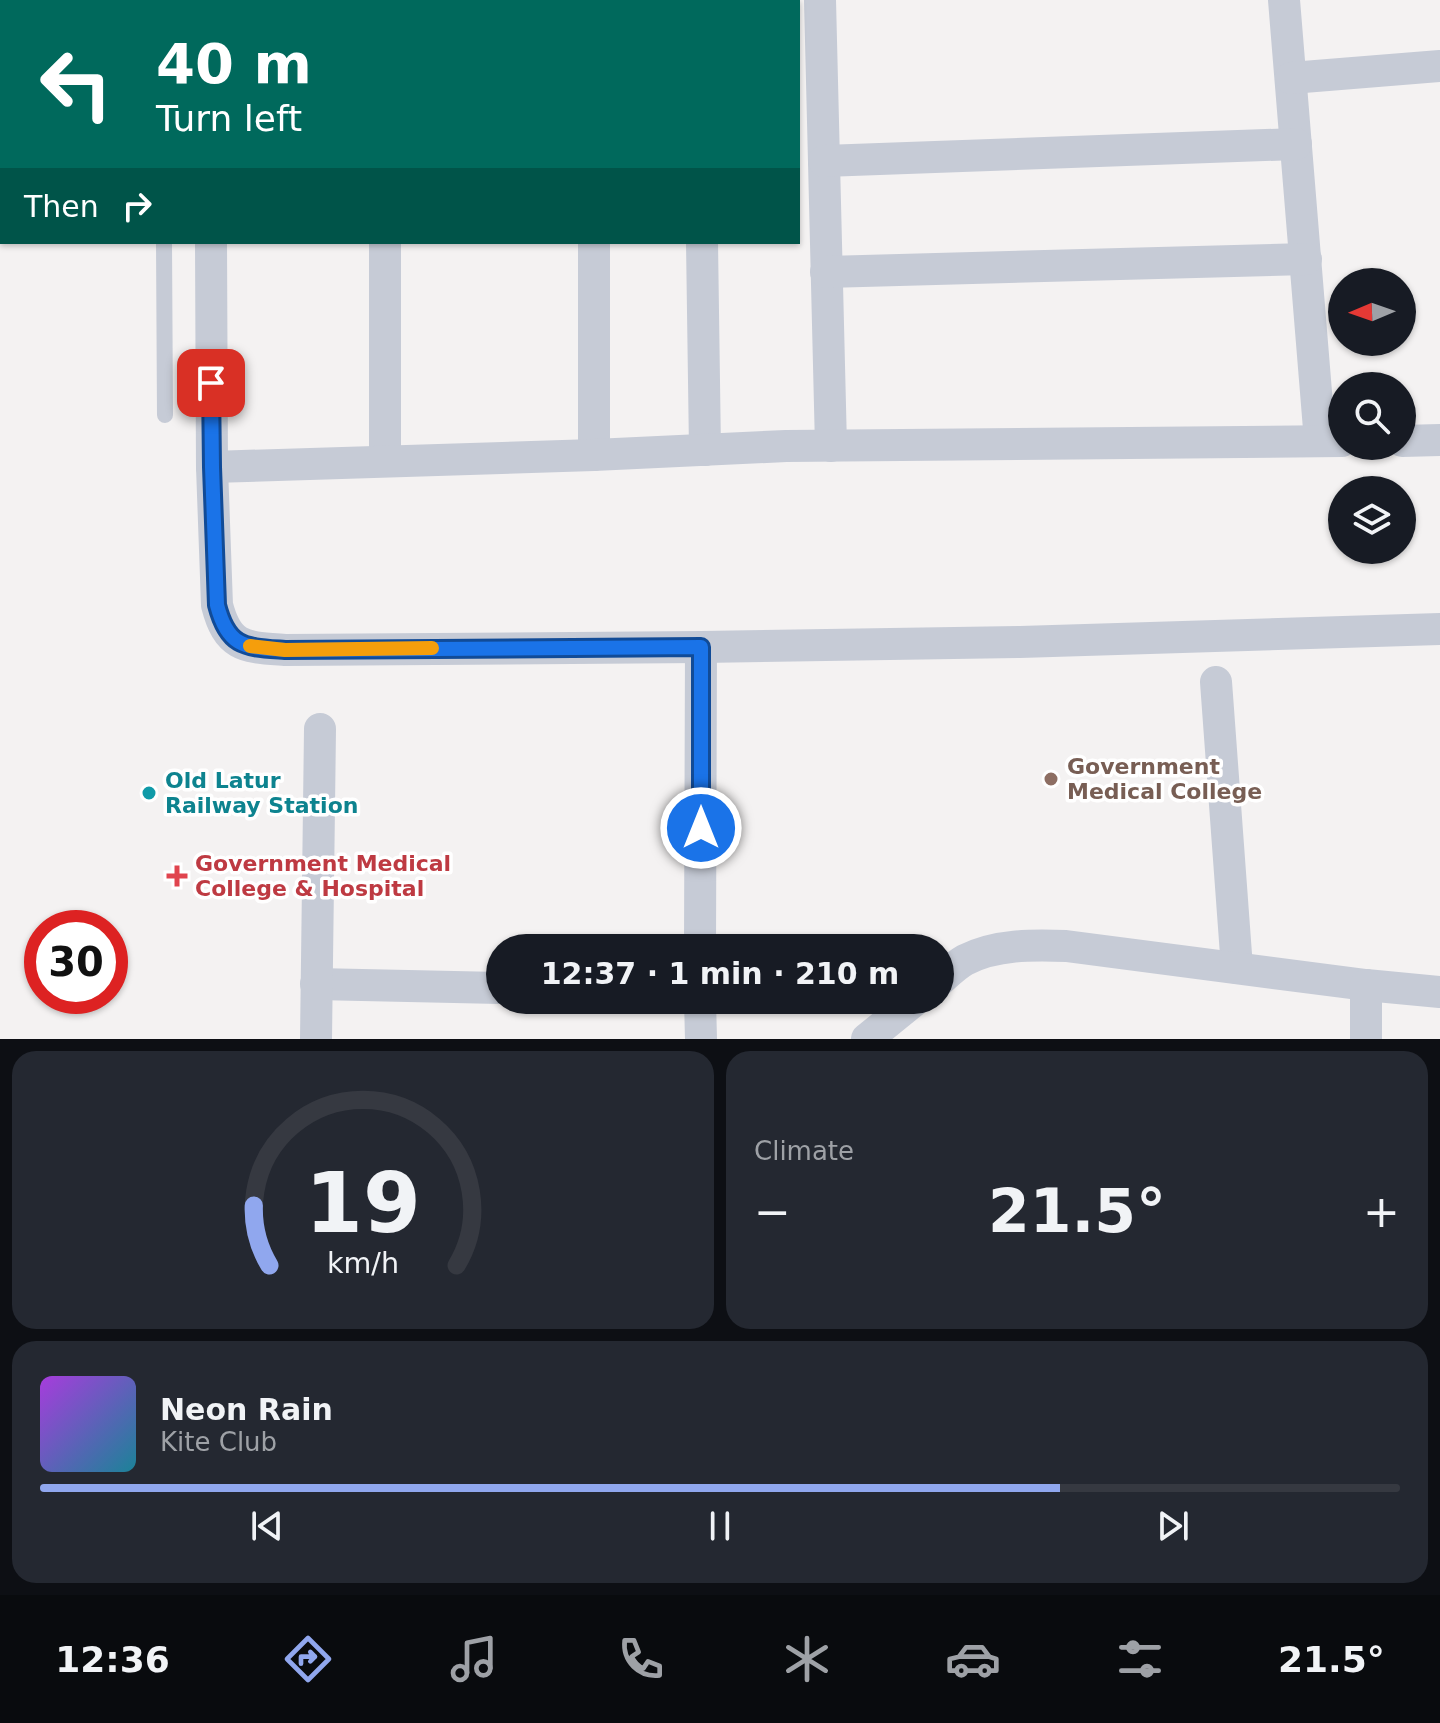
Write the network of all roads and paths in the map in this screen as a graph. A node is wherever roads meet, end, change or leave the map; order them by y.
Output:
1 (820, 0) edge
2 (1284, 0) edge
3 (810, 55) edge
4 (1440, 66) edge
5 (1291, 78) junction
6 (1296, 144) junction
7 (824, 161) junction
8 (164, 244) edge
9 (211, 244) edge
10 (385, 244) edge
11 (594, 244) edge
12 (702, 244) edge
13 (1306, 259) junction
14 (826, 272) junction
15 (165, 415) dead end
16 (1328, 419) edge
17 (1440, 440) edge
18 (1328, 441) edge
19 (1416, 441) edge
20 (831, 446) junction
21 (705, 450) junction
22 (594, 455) junction
23 (385, 461) junction
24 (212, 467) junction
25 (1440, 629) edge
26 (701, 647) junction
27 (1216, 682) dead end
28 (320, 729) dead end
29 (700, 934) edge
30 (954, 968) edge
31 (1237, 968) junction
32 (309, 984) junction
33 (1366, 985) junction
34 (486, 988) edge
35 (1440, 992) edge
36 (700, 1014) edge
37 (898, 1014) edge
38 (316, 1039) edge
39 (701, 1039) edge
40 (867, 1039) edge
41 (1366, 1039) edge

1 - 3 street
2 - 5 street
3 - 7 street
4 - 5 street
5 - 6 street
6 - 7 street
6 - 13 street
7 - 14 street
8 - 15 lane
9 - 24 street
10 - 23 street
11 - 22 street
12 - 21 street
13 - 14 street
13 - 16 street
14 - 20 street
17 - 19 street
18 - 20 street
20 - 21 street
21 - 22 street
22 - 23 street
23 - 24 street
24 - 26 street
25 - 26 street
26 - 29 street
27 - 31 street
28 - 32 street
30 - 31 street
31 - 33 street
32 - 34 street
32 - 38 street
33 - 35 street
33 - 41 street
36 - 39 street
37 - 40 street

